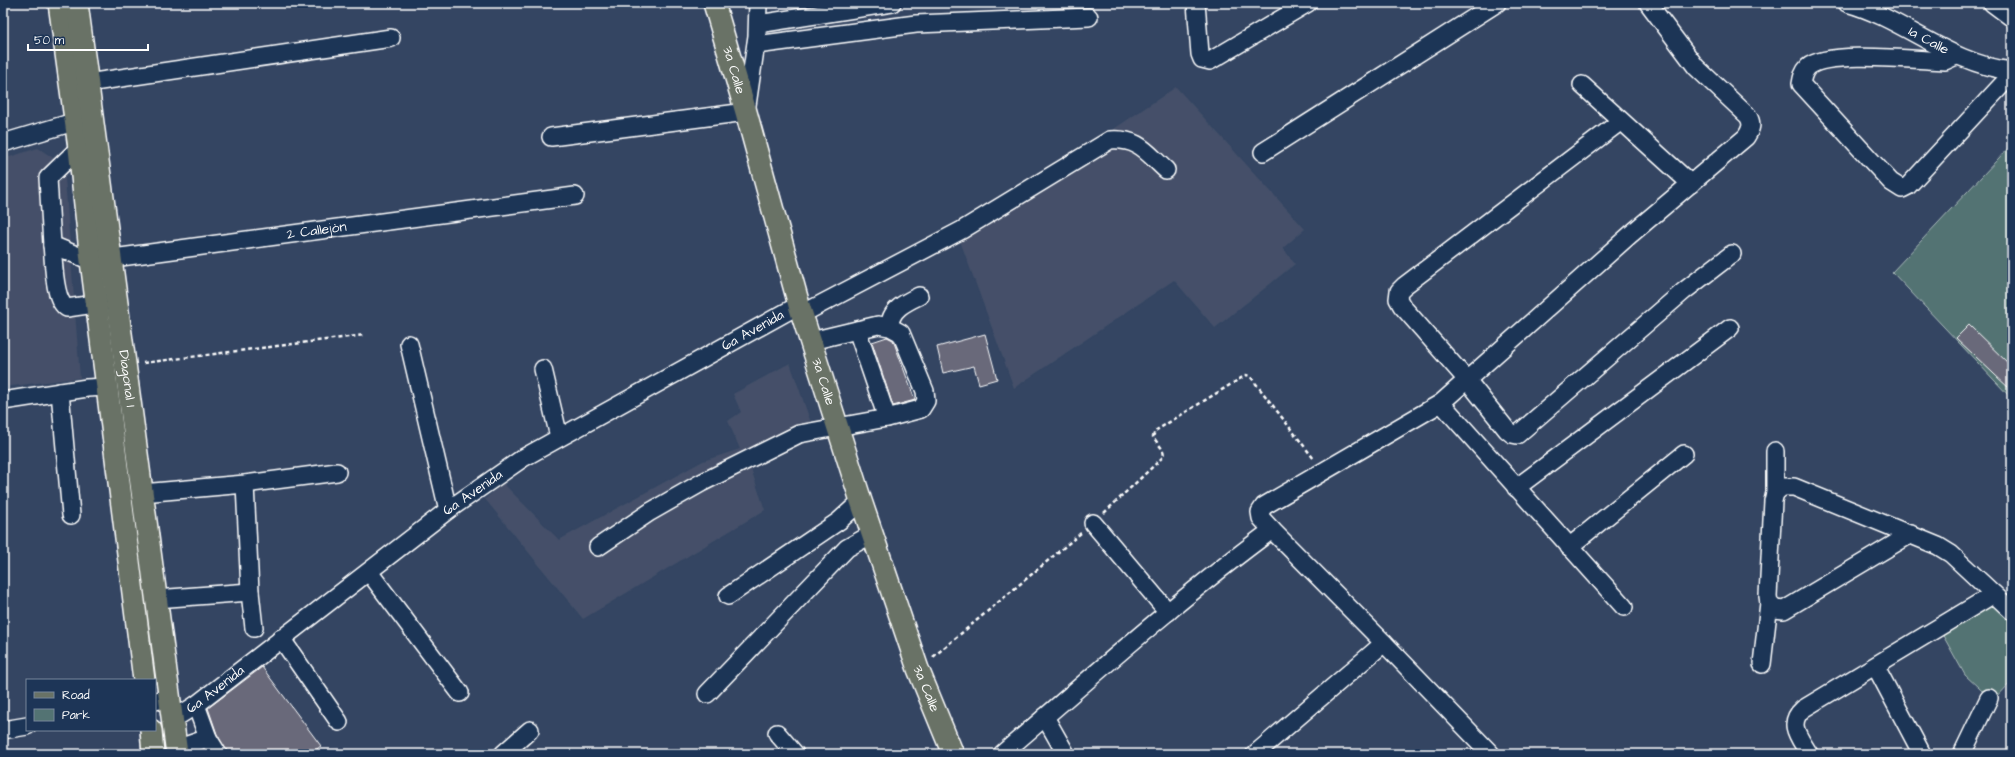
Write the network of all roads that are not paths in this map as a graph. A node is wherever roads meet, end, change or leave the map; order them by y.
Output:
1 (59, 3) edge
2 (77, 3) edge
3 (714, 3) edge
4 (758, 3) edge
5 (892, 3) edge
6 (1196, 3) edge
7 (1497, 3) edge
8 (1648, 3) edge
9 (1847, 3) edge
10 (1992, 3) edge
11 (1301, 5) edge
12 (1089, 17) dead end
13 (2012, 18) edge
14 (758, 24) junction
15 (391, 38) dead end
16 (756, 44) junction
17 (1956, 56) junction
18 (2012, 71) edge
19 (2012, 74) edge
20 (87, 83) junction
21 (1582, 85) dead end
22 (746, 112) junction
23 (84, 118) junction
24 (1621, 121) junction
25 (551, 137) dead end
26 (3, 143) edge
27 (80, 148) junction
28 (1263, 152) dead end
29 (1166, 170) dead end
30 (1691, 184) junction
31 (575, 196) dead end
32 (52, 245) junction
33 (1732, 254) dead end
34 (101, 259) junction
35 (919, 296) dead end
36 (106, 303) junction
37 (800, 310) junction
38 (890, 327) junction
39 (1730, 328) dead end
40 (856, 330) junction
41 (811, 341) junction
42 (409, 344) dead end
43 (543, 369) dead end
44 (1467, 380) junction
45 (107, 387) junction
46 (60, 392) junction
47 (3, 401) edge
48 (1441, 403) junction
49 (887, 418) junction
50 (837, 426) junction
51 (560, 438) junction
52 (1775, 451) dead end
53 (1684, 454) dead end
54 (337, 472) dead end
55 (245, 484) junction
56 (1516, 488) junction
57 (142, 493) junction
58 (1775, 493) junction
59 (861, 502) junction
60 (448, 510) junction
61 (71, 515) dead end
62 (1093, 523) road end
63 (1272, 530) junction
64 (872, 534) junction
65 (1911, 534) junction
66 (598, 547) dead end
67 (1569, 547) junction
68 (369, 572) junction
69 (250, 592) junction
70 (1994, 594) junction
71 (728, 596) dead end
72 (156, 599) junction
73 (1769, 604) junction
74 (1624, 607) dead end
75 (2012, 611) edge
76 (1168, 612) junction
77 (254, 628) dead end
78 (281, 638) junction
79 (1384, 642) junction
80 (1762, 664) dead end
81 (1876, 667) junction
82 (144, 679) edge
83 (460, 693) dead end
84 (707, 694) dead end
85 (1989, 698) dead end
86 (162, 699) edge
87 (196, 705) junction
88 (1045, 717) junction
89 (172, 720) junction
90 (339, 722) dead end
91 (26, 726) edge
92 (3, 730) edge
93 (530, 730) dead end
94 (151, 731) edge
95 (777, 733) dead end
96 (208, 738) junction
97 (176, 751) edge
98 (153, 754) edge
99 (218, 754) edge
100 (503, 754) edge
101 (795, 754) edge
102 (953, 754) edge
103 (1002, 754) edge
104 (1066, 754) edge
105 (1256, 754) edge
106 (1491, 754) edge
107 (1809, 754) edge
108 (1922, 754) edge
109 (1962, 754) edge

1 - 23 main road, Diagonal 1
2 - 20 main road, Diagonal 1
3 - 22 main road, 3a Calle
4 - 14 street
5 - 14 street
6 - 11 street
7 - 28 street
8 - 30 street
9 - 17 street, 1a Calle
10 - 13 street
12 - 16 street
14 - 16 street
15 - 20 street
16 - 22 street
17 - 18 street, 1a Calle
17 - 19 street
20 - 23 main road, Diagonal 1
21 - 24 street
22 - 25 street
22 - 37 main road, 3a Calle
23 - 26 street
23 - 27 main road, Diagonal 1
23 - 34 main road, Diagonal 1
24 - 30 street
24 - 44 street
27 - 32 street
27 - 34 main road, Diagonal 1
29 - 37 street, 6a Avenida
30 - 44 street
31 - 34 street
32 - 34 street
32 - 36 street
33 - 44 street
34 - 36 main road, Diagonal 1
35 - 38 street
36 - 45 main road, Diagonal 1
36 - 57 main road, Diagonal 1
37 - 41 main road, 3a Calle
37 - 51 street, 6a Avenida
38 - 40 street
38 - 49 street
39 - 56 street
40 - 41 street
40 - 49 street
41 - 50 main road, 3a Calle
42 - 60 street
43 - 51 street
44 - 48 street
45 - 46 street
45 - 82 main road, Diagonal 1
46 - 47 street
46 - 61 street
48 - 56 street
48 - 63 street
49 - 50 street
50 - 59 main road, 3a Calle
50 - 66 street
51 - 60 street, 6a Avenida
52 - 58 street
53 - 67 street
54 - 55 street
55 - 57 street
55 - 69 street
56 - 67 street
57 - 72 main road, Diagonal 1
58 - 65 street
58 - 73 street
59 - 64 main road, 3a Calle
59 - 71 street
60 - 68 street, 6a Avenida
62 - 76 street
63 - 76 street
63 - 79 street
64 - 84 street
64 - 102 main road, 3a Calle
65 - 70 street
65 - 73 street
67 - 74 street
68 - 78 street, 6a Avenida
68 - 83 street
69 - 72 street
69 - 77 street
70 - 75 street
70 - 81 street
72 - 86 main road, Diagonal 1
73 - 80 street
76 - 88 street
78 - 87 street, 6a Avenida
78 - 90 street
79 - 105 street
79 - 106 street
81 - 107 street
81 - 108 street
85 - 109 street
86 - 89 main road, Diagonal 1
87 - 89 street, 6a Avenida
87 - 96 street
88 - 103 street
88 - 104 street
89 - 97 main road, Diagonal 1
91 - 92 street
93 - 100 street
94 - 98 main road
95 - 101 street
96 - 97 street
96 - 99 street

